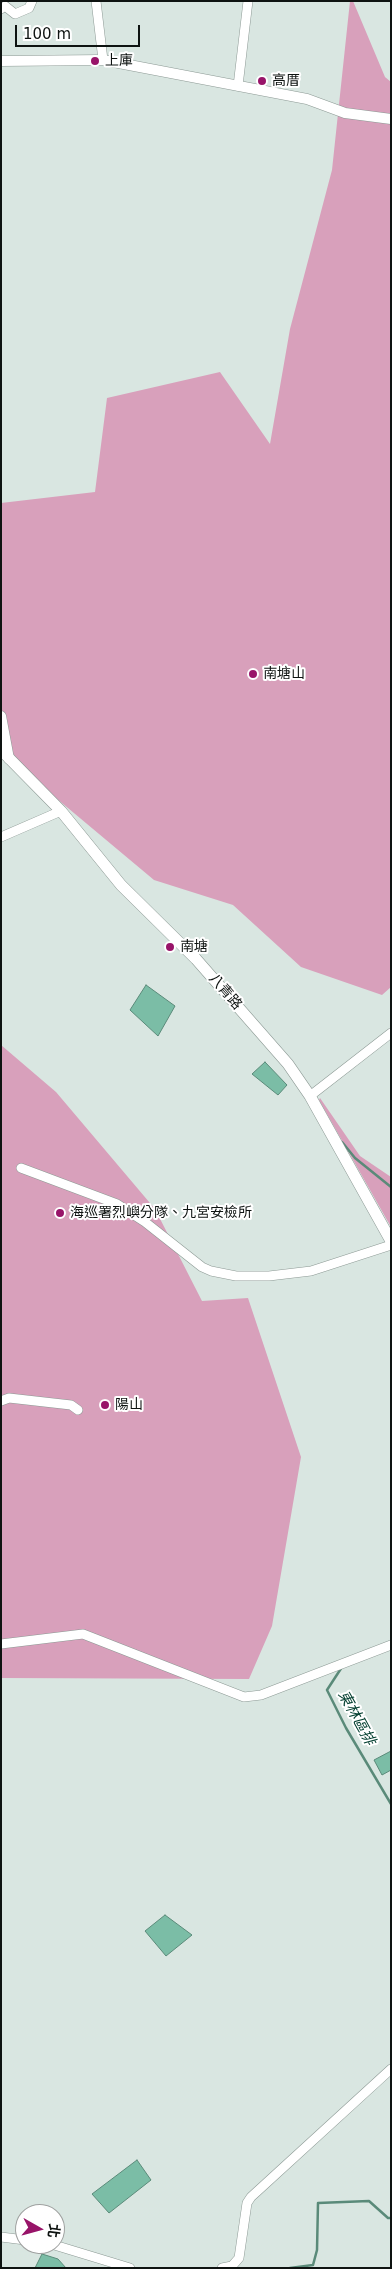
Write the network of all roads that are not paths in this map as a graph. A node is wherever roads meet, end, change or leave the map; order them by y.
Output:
1 (32, 1) edge
2 (96, 1) edge
3 (248, 1) edge
4 (1, 9) edge
5 (103, 60) junction
6 (1, 61) edge
7 (238, 86) junction
8 (391, 119) edge
9 (1, 716) edge
10 (5, 754) edge
11 (61, 811) junction
12 (1, 837) edge
13 (391, 1033) edge
14 (310, 1096) junction
15 (20, 1168) dead end
16 (391, 1241) edge
17 (391, 1245) edge
18 (1, 1400) edge
19 (78, 1410) dead end
20 (1, 1644) edge
21 (391, 1645) edge
22 (391, 2069) edge
23 (1, 2237) edge
24 (15, 2239) edge
25 (65, 2248) edge
26 (130, 2268) edge
27 (222, 2268) edge

1 - 4 street
2 - 5 street
3 - 7 street
5 - 6 street
5 - 7 street
7 - 8 street
9 - 10 street
10 - 11 main road, 八青路
11 - 12 street
11 - 14 main road, 八青路
13 - 14 street
14 - 16 main road, 八青路
15 - 17 street
18 - 19 street
20 - 21 street
22 - 27 street
23 - 24 street
25 - 26 street

